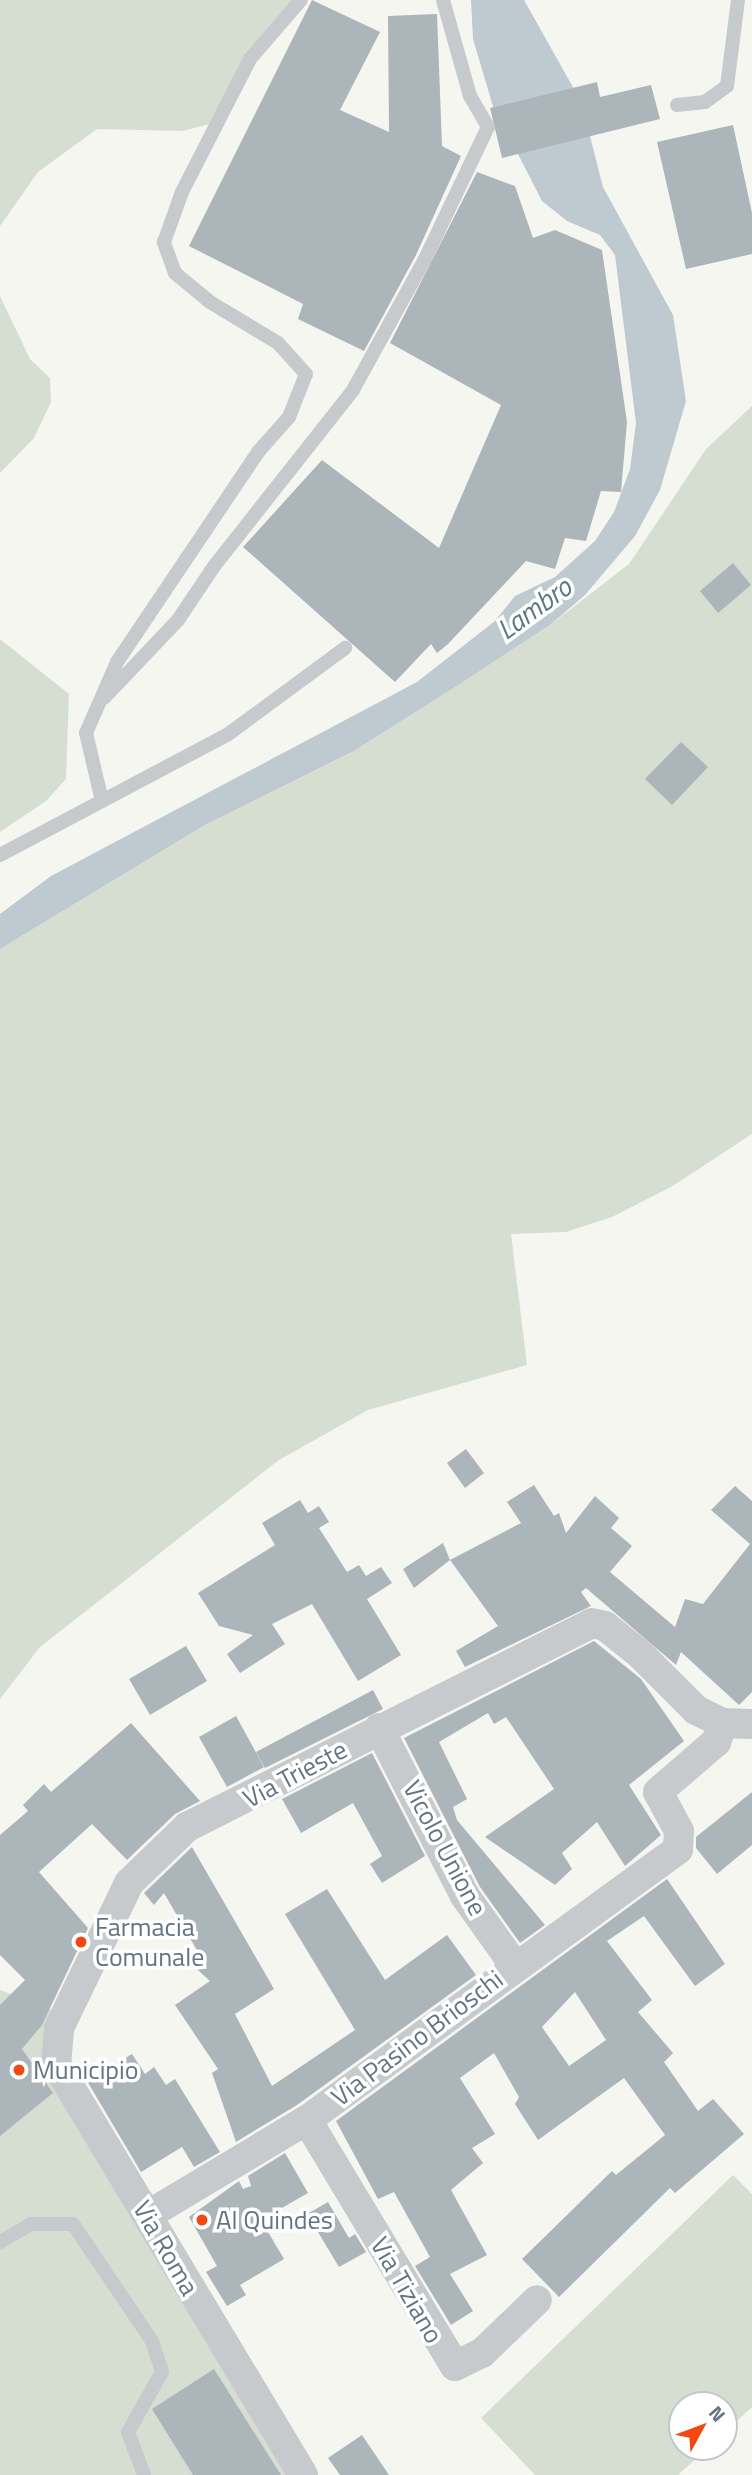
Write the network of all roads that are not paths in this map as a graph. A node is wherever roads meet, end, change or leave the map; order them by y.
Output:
1 (301, 0) edge
2 (443, 0) edge
3 (738, 0) edge
4 (677, 105) dead end
5 (345, 648) dead end
6 (100, 701) junction
7 (102, 801) junction
8 (0, 855) edge
9 (739, 1724) edge
10 (379, 1728) junction
11 (515, 1966) junction
12 (65, 2015) joint
13 (307, 2120) junction
14 (148, 2215) junction
15 (0, 2242) edge
16 (537, 2300) dead end
17 (144, 2475) edge
18 (303, 2475) edge

1 - 6 lane
2 - 6 lane
3 - 4 lane
5 - 7 lane
6 - 7 lane
7 - 8 lane
9 - 10 street, Via Trieste
9 - 11 street, Via Pasino Brioschi
10 - 11 street, Vicolo Unione
10 - 12 street, Via Trieste
11 - 13 street, Via Pasino Brioschi
12 - 14 street, Via Roma
13 - 14 street, Via Pasino Brioschi
13 - 16 street, Via Tiziano
14 - 18 street, Via Roma
15 - 17 lane

